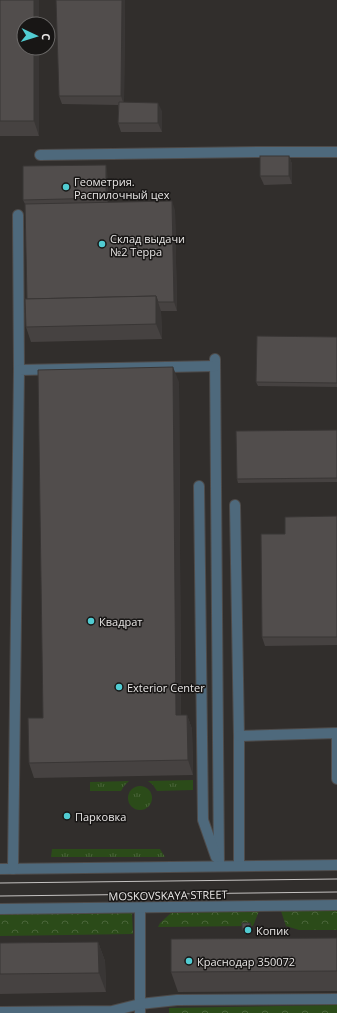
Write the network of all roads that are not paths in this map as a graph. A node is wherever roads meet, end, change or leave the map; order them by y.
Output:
1 (337, 152) edge
2 (40, 155) dead end
3 (18, 215) dead end
4 (19, 370) junction
5 (199, 486) dead end
6 (235, 505) dead end
7 (239, 736) junction
8 (337, 779) edge
9 (337, 865) edge
10 (219, 866) junction
11 (239, 866) junction
12 (13, 868) junction
13 (0, 869) edge
14 (337, 905) edge
15 (140, 908) junction
16 (0, 909) edge
17 (337, 999) edge
18 (140, 1008) edge
19 (0, 1012) edge

1 - 2 street
3 - 4 street
4 - 10 street
4 - 12 street
5 - 10 street
6 - 7 street
7 - 8 street
7 - 11 street
9 - 11 street
10 - 11 street
10 - 12 street
12 - 13 street
14 - 15 street, MOSKOVSKAYA STREET
15 - 16 street, MOSKOVSKAYA STREET
15 - 18 street
17 - 18 street
18 - 19 street

